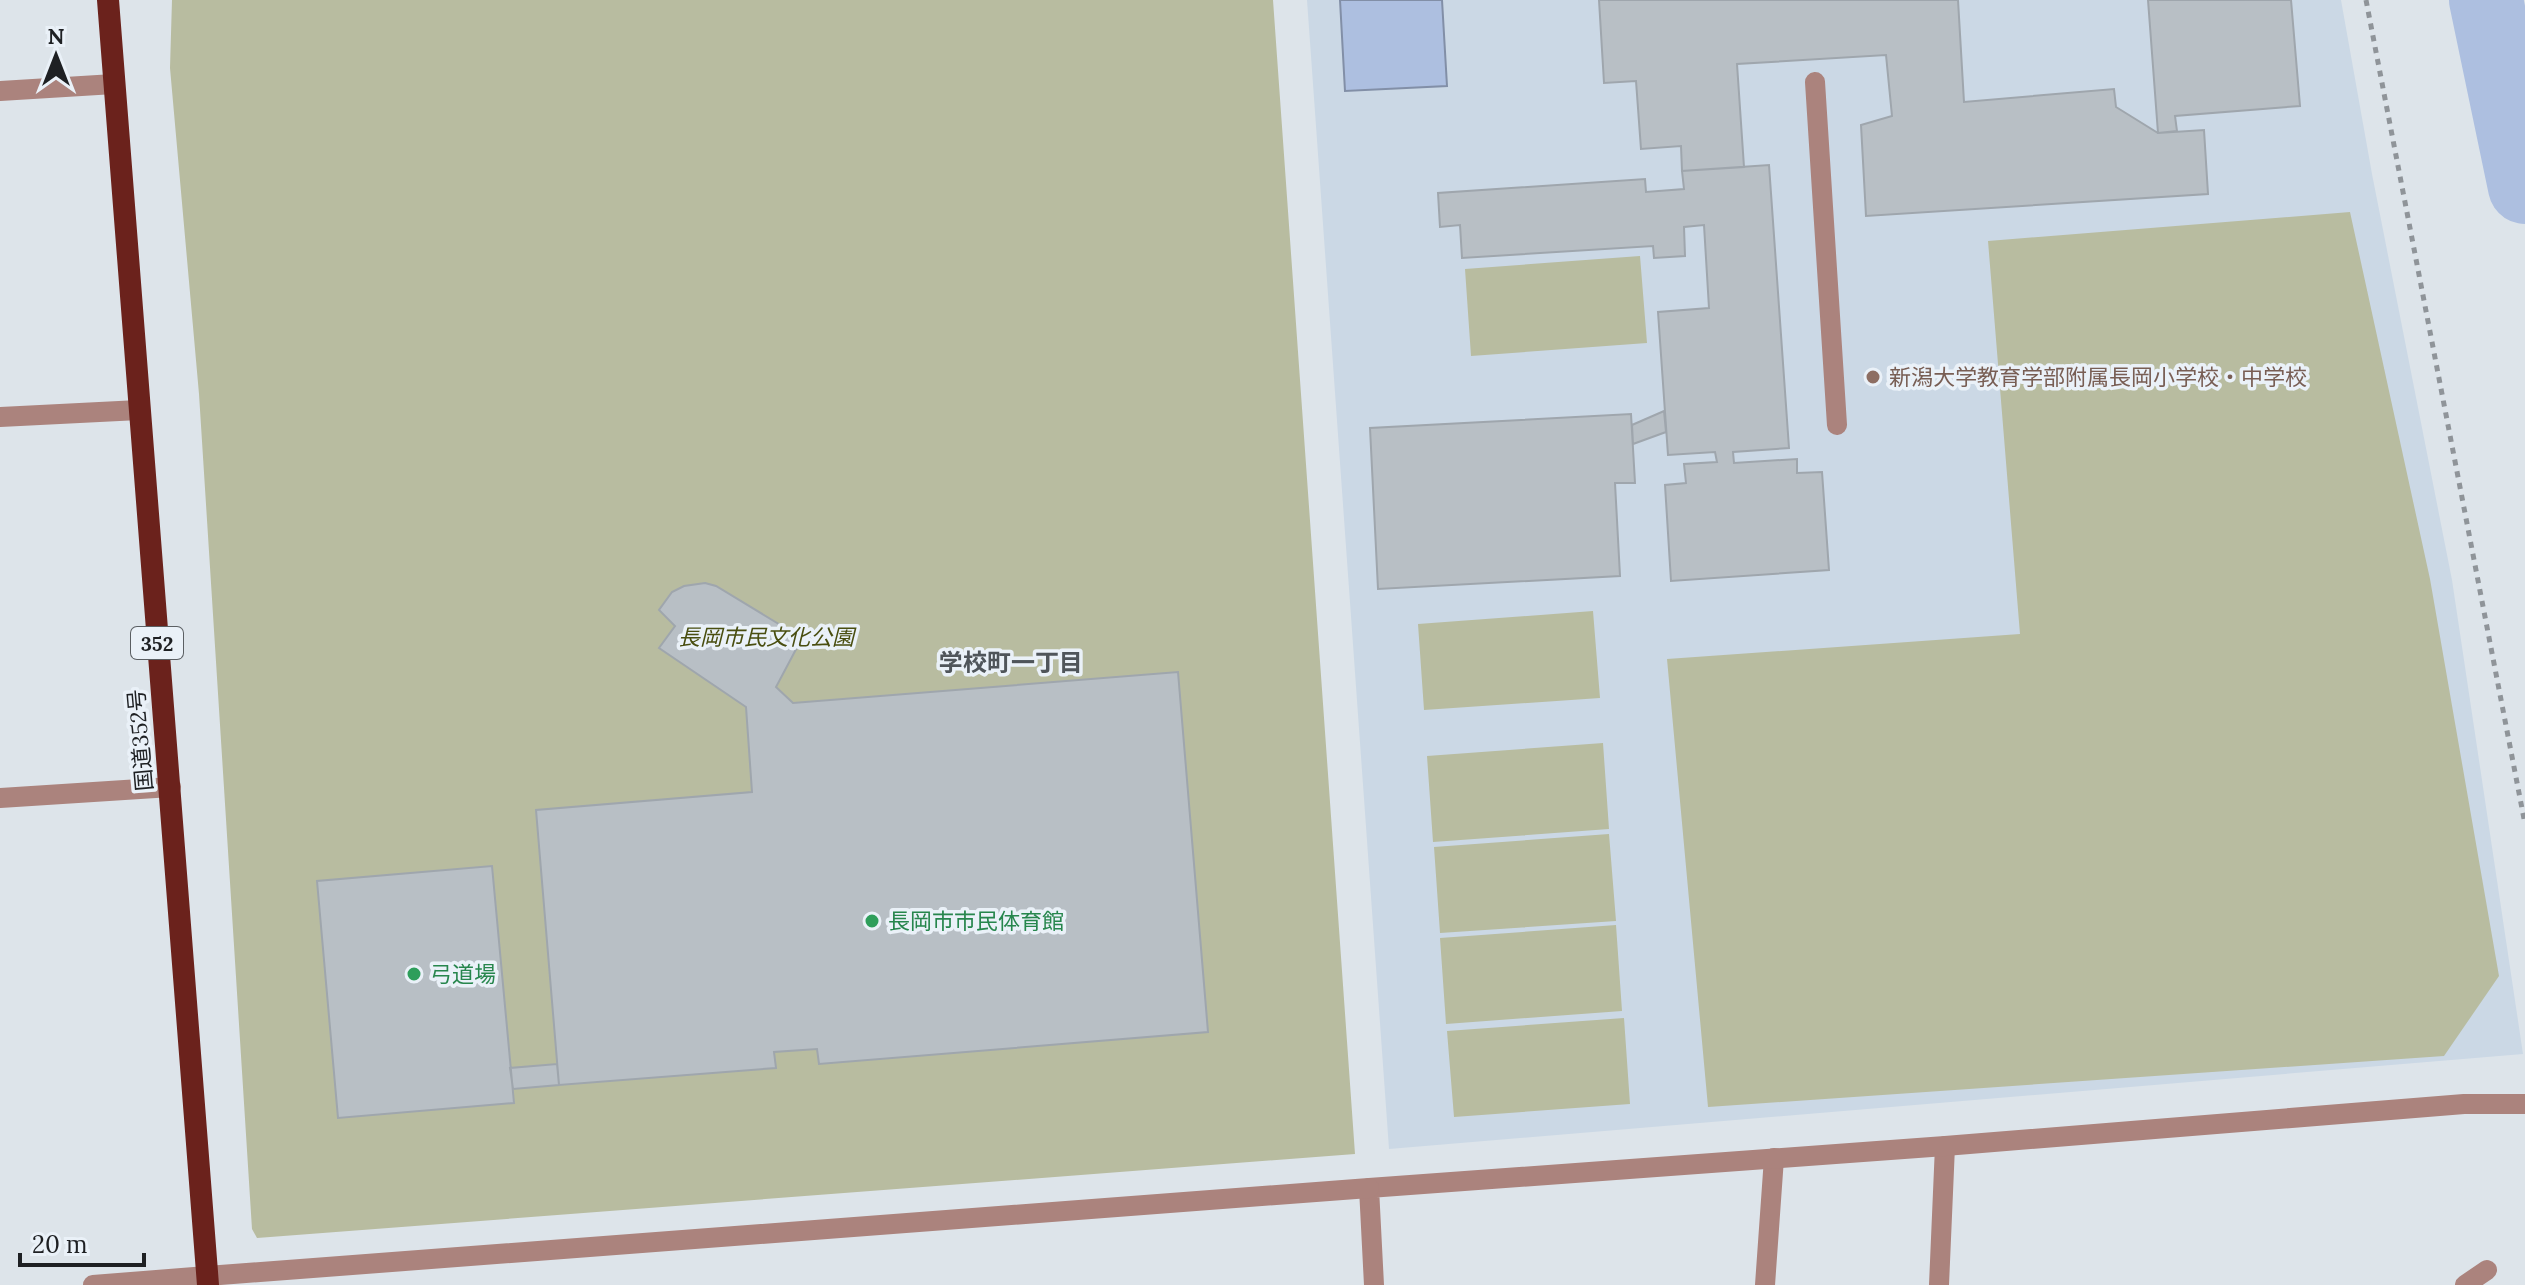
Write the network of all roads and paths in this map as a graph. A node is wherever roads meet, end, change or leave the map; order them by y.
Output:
1 (108, 0) edge
2 (2366, 0) edge
3 (1815, 82) dead end
4 (114, 84) junction
5 (0, 91) edge
6 (139, 410) junction
7 (0, 417) edge
8 (1837, 425) dead end
9 (171, 787) junction
10 (0, 798) edge
11 (2525, 824) edge
12 (2525, 1104) edge
13 (1945, 1146) junction
14 (1774, 1158) junction
15 (1369, 1188) junction
16 (2487, 1270) dead end
17 (208, 1281) edge
18 (93, 1285) edge
19 (1374, 1285) edge
20 (1765, 1285) edge
21 (1939, 1285) edge
22 (2465, 1285) edge

1 - 4 highway, 国道352号 / 352
2 - 11 path
3 - 8 street
4 - 5 street
4 - 6 highway, 国道352号 / 352
6 - 7 street
6 - 9 highway, 国道352号 / 352
9 - 10 street
9 - 17 highway, 国道352号 / 352
12 - 13 street
13 - 14 street
13 - 21 street
14 - 15 street
14 - 20 street
15 - 17 street
15 - 19 street
16 - 22 street
17 - 18 street

